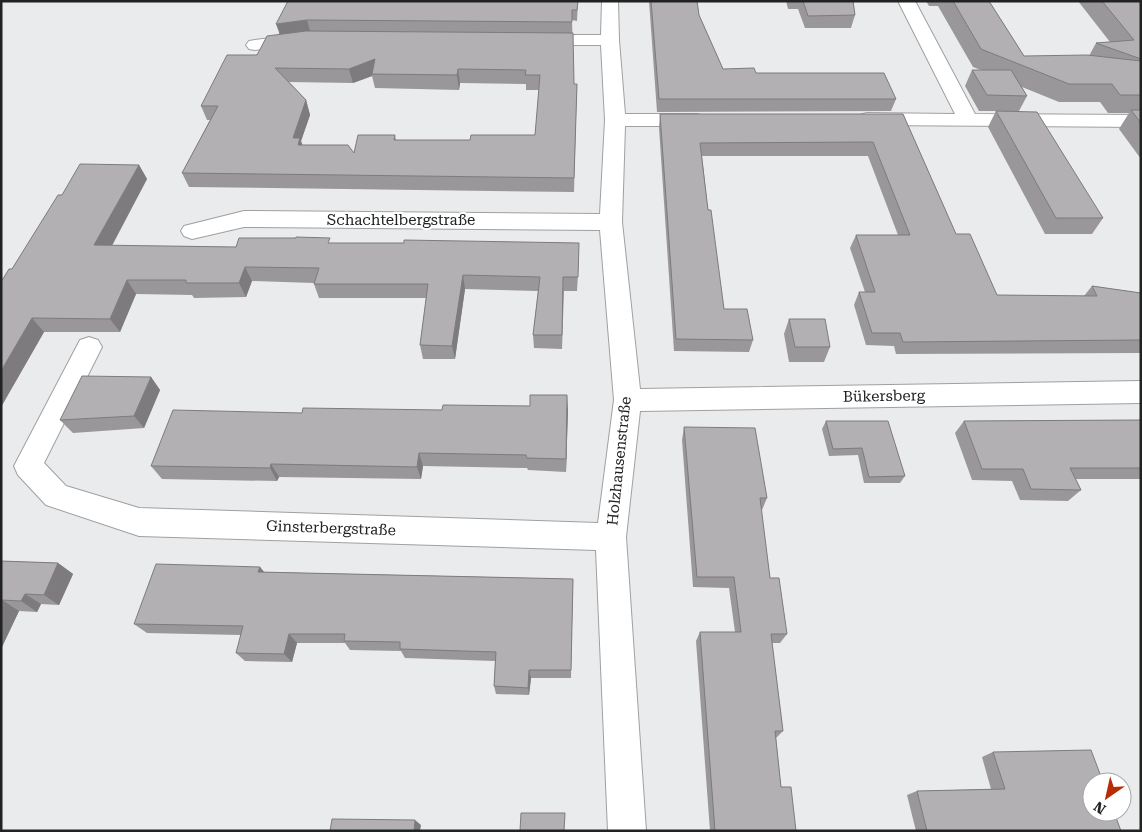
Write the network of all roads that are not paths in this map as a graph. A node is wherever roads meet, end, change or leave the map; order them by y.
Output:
1 (610, 1) edge
2 (906, 1) edge
3 (320, 38) edge
4 (520, 40) edge
5 (610, 40) junction
6 (255, 45) dead end
7 (968, 119) junction
8 (615, 120) junction
9 (713, 120) edge
10 (850, 120) edge
11 (1141, 121) edge
12 (611, 222) junction
13 (192, 231) dead end
14 (89, 348) dead end
15 (1141, 392) edge
16 (628, 400) junction
17 (610, 537) junction
18 (627, 831) edge

1 - 5 street, Holzhausenstraße
2 - 7 street
3 - 6 street
4 - 5 street
5 - 8 street, Holzhausenstraße
7 - 10 street
7 - 11 street
8 - 9 street
8 - 12 street, Holzhausenstraße
12 - 13 street, Schachtelbergstraße
12 - 16 street, Holzhausenstraße
14 - 17 street, Ginsterbergstraße
15 - 16 street, Bükersberg
16 - 17 street, Holzhausenstraße
17 - 18 street, Holzhausenstraße

